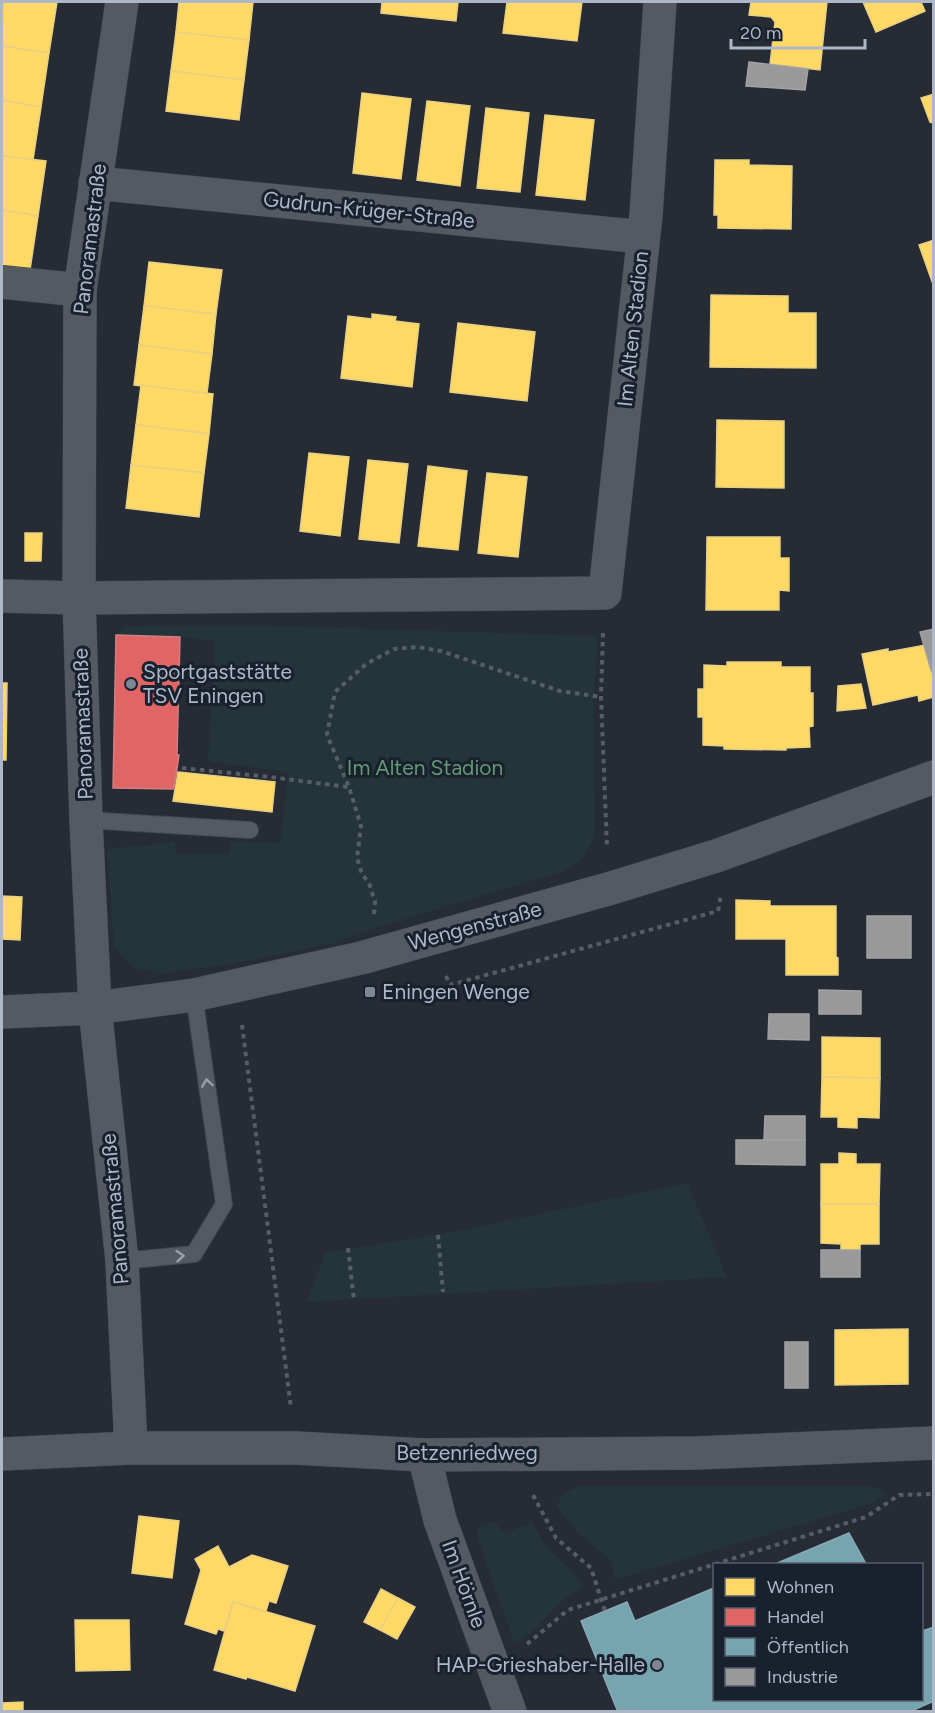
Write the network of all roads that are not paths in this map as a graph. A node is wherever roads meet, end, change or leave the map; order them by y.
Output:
1 (122, 2) edge
2 (660, 2) edge
3 (95, 183) junction
4 (643, 237) junction
5 (2, 282) edge
6 (80, 290) junction
7 (2, 596) edge
8 (79, 598) junction
9 (933, 777) edge
10 (86, 820) junction
11 (250, 830) dead end
12 (194, 995) junction
13 (95, 1008) junction
14 (2, 1012) edge
15 (122, 1261) junction
16 (933, 1443) edge
17 (131, 1448) junction
18 (2, 1454) edge
19 (424, 1455) junction
20 (510, 1712) edge

1 - 3 street, Panoramastraße
2 - 4 street, Im Alten Stadion
3 - 4 street, Gudrun-Krüger-Straße
3 - 6 street, Panoramastraße
4 - 8 street, Im Alten Stadion
5 - 6 street
6 - 8 street, Panoramastraße
7 - 8 street
8 - 10 street, Panoramastraße
9 - 12 street, Wengenstraße
10 - 11 lane
10 - 13 street, Panoramastraße
12 - 13 street, Wengenstraße
15 -> 12 lane
13 - 14 street, Wengenstraße
13 - 15 street, Panoramastraße
15 - 17 street, Panoramastraße
16 - 19 street, Betzenriedweg
17 - 18 street, Betzenriedweg
17 - 19 street, Betzenriedweg
19 - 20 street, Im Hörnle

